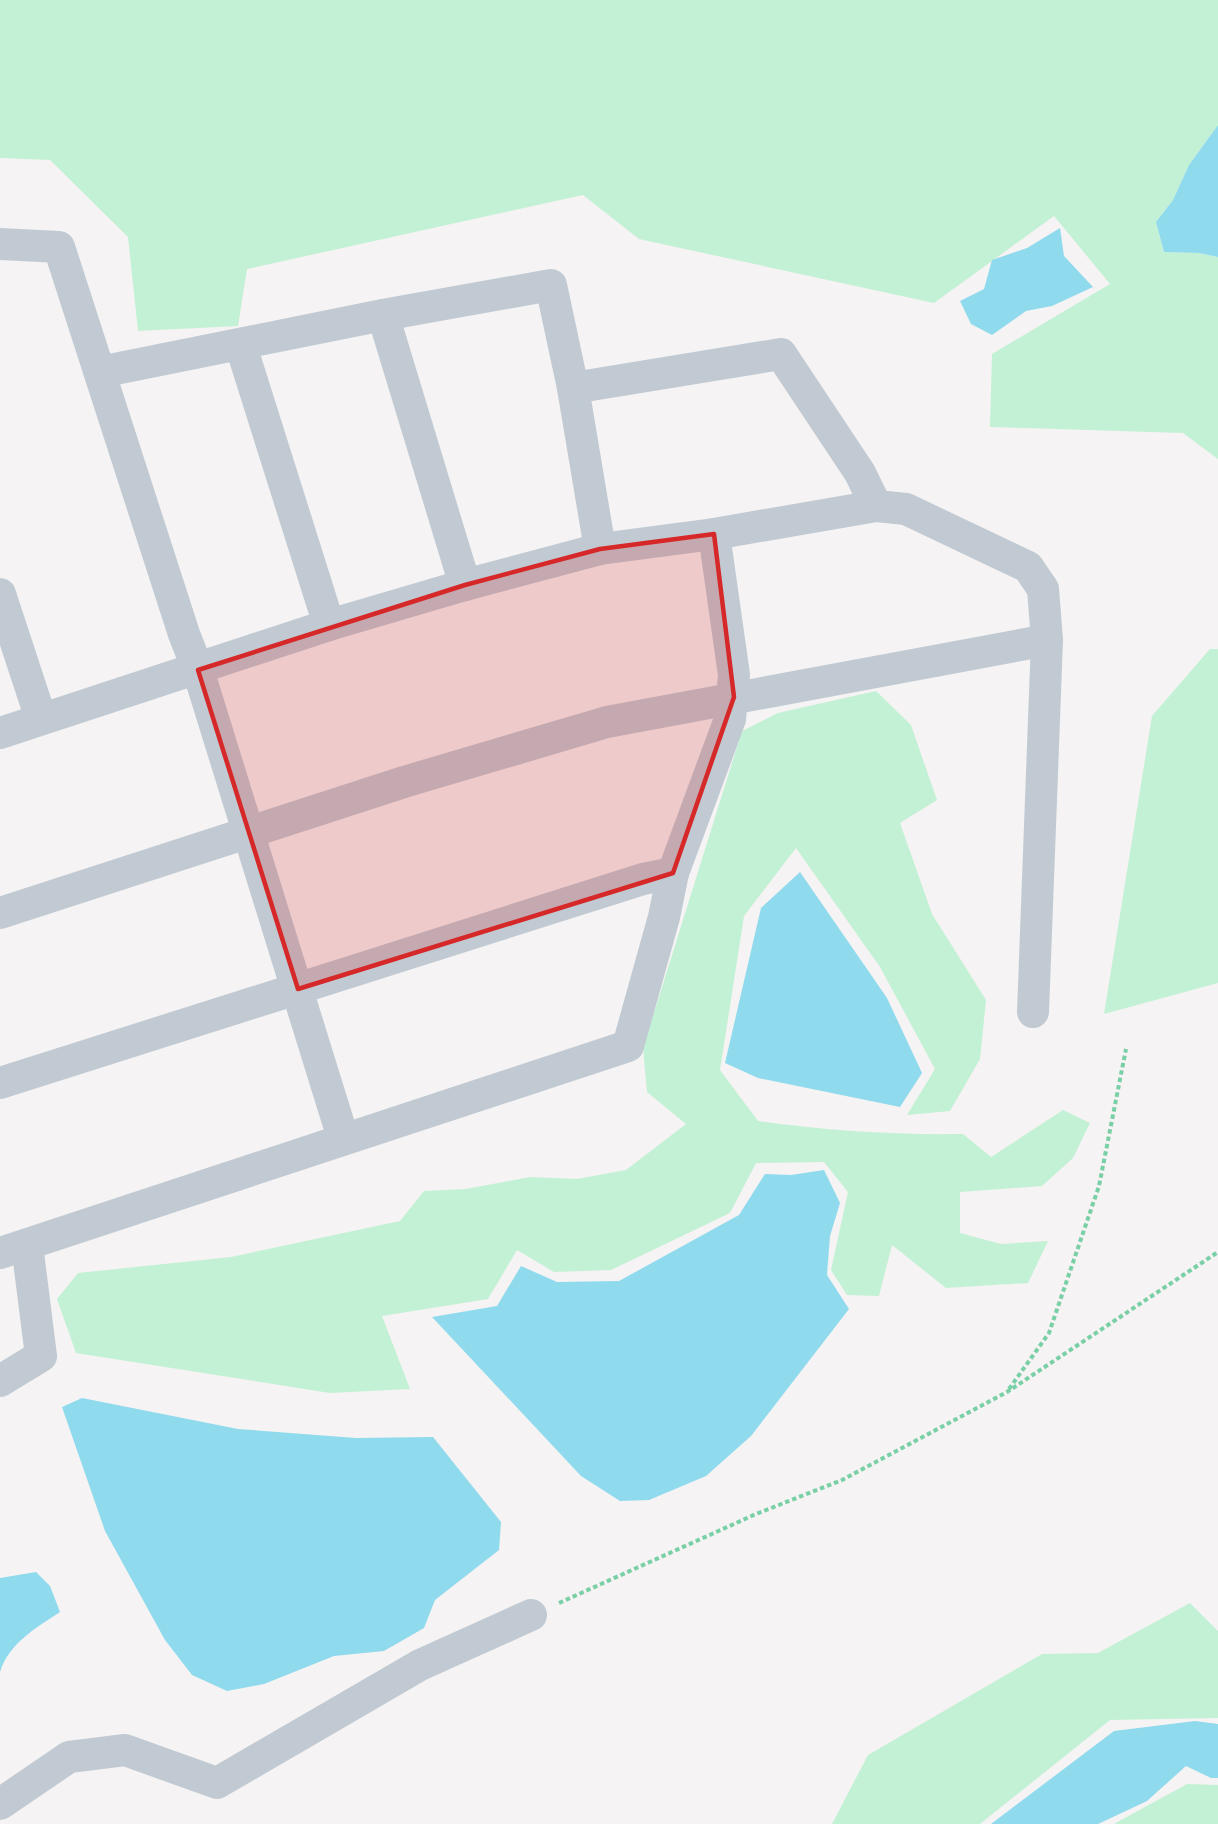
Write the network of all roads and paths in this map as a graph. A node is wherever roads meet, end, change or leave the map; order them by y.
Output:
1 (0, 244) edge
2 (383, 315) junction
3 (241, 346) junction
4 (100, 372) junction
5 (573, 388) junction
6 (876, 506) junction
7 (714, 534) junction
8 (600, 549) junction
9 (465, 585) junction
10 (0, 594) edge
11 (329, 625) junction
12 (1047, 640) junction
13 (198, 670) junction
14 (734, 697) junction
15 (41, 719) junction
16 (0, 733) edge
17 (248, 834) junction
18 (673, 873) junction
19 (0, 913) edge
20 (298, 988) junction
21 (1033, 1012) dead end
22 (1126, 1049) dead end
23 (0, 1083) edge
24 (343, 1138) junction
25 (13, 1249) edge
26 (1218, 1251) edge
27 (0, 1381) edge
28 (1007, 1392) junction
29 (531, 1615) joint
30 (0, 1804) edge

1 - 4 street
2 - 3 street
2 - 5 street
2 - 9 street
3 - 4 street
3 - 11 street
4 - 13 street
5 - 6 street
5 - 8 street
6 - 7 street
6 - 12 street
7 - 8 street
7 - 14 street
8 - 9 street
9 - 11 street
10 - 15 street
11 - 13 street
12 - 14 street
12 - 21 street
13 - 15 street
13 - 17 street
14 - 17 street
14 - 18 street
15 - 16 street
17 - 19 street
17 - 20 street
18 - 20 street
18 - 24 street
20 - 23 street
20 - 24 street
22 - 28 path
24 - 25 street
25 - 27 street
26 - 28 path
28 - 29 path
29 - 30 street

